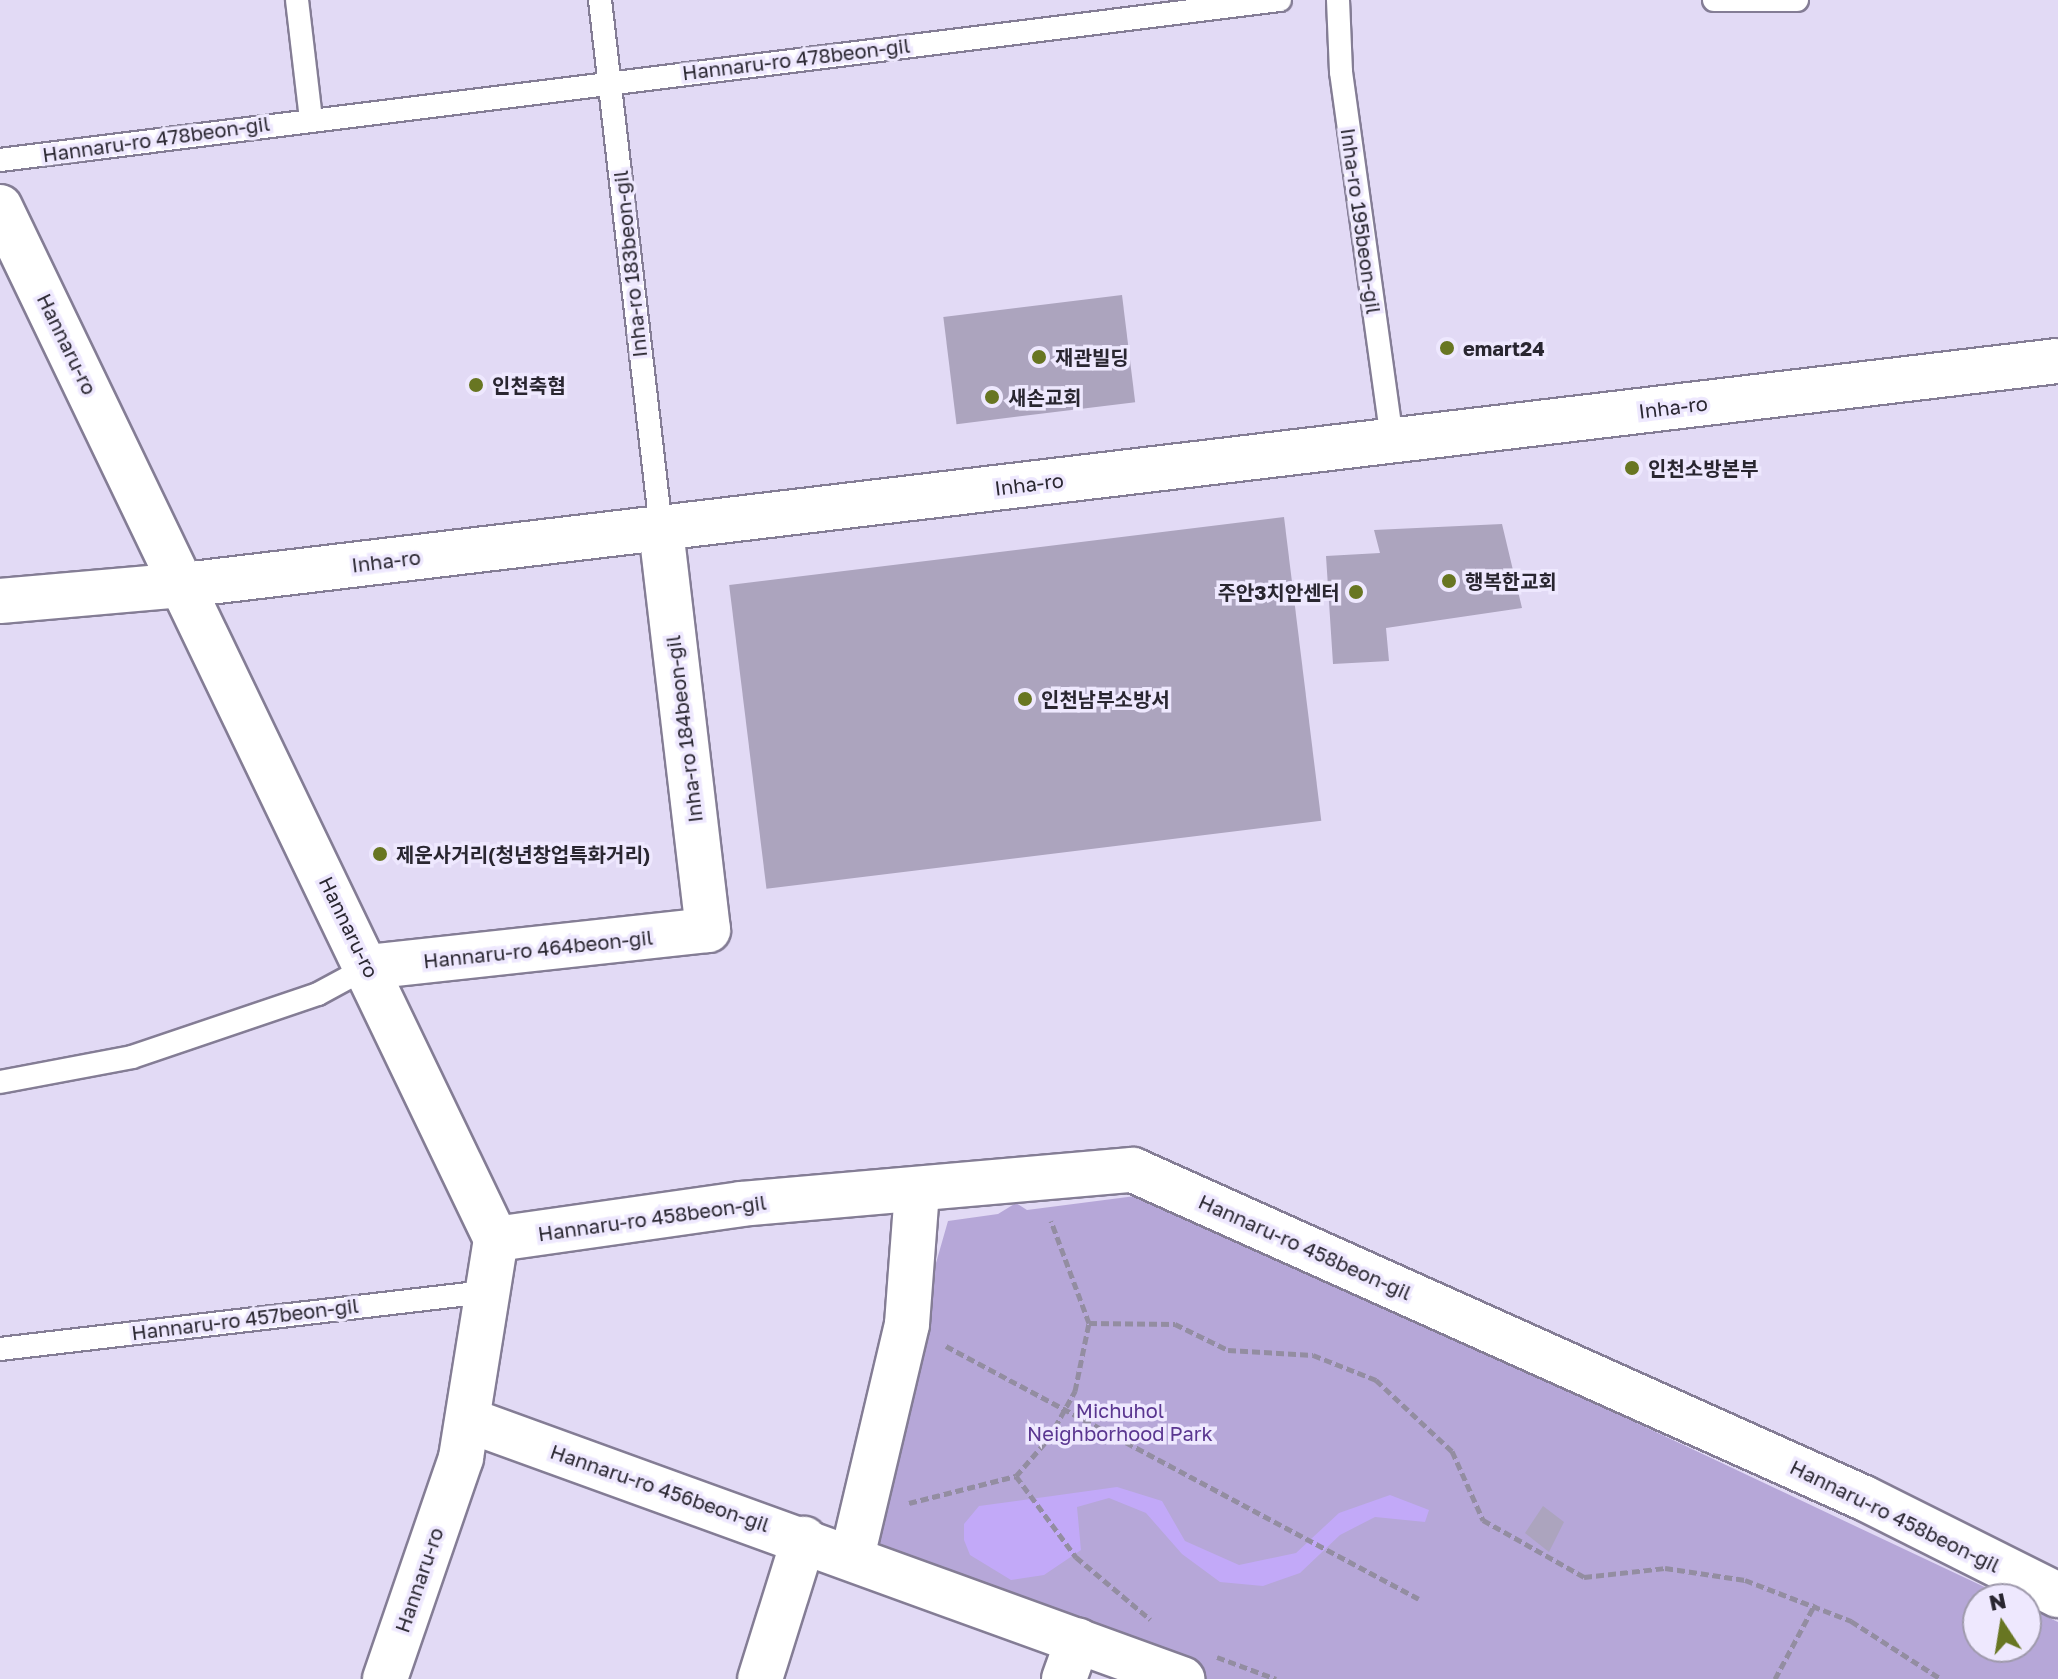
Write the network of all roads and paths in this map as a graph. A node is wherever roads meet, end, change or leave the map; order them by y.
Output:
1 (297, 0) edge
2 (600, 0) edge
3 (1280, 0) edge
4 (1338, 0) edge
5 (1714, 0) edge
6 (1797, 0) edge
7 (1762, 1) edge
8 (610, 82) junction
9 (311, 119) junction
10 (0, 160) edge
11 (0, 207) edge
12 (2058, 361) edge
13 (1392, 441) junction
14 (661, 528) junction
15 (184, 585) junction
16 (0, 601) edge
17 (708, 930) joint
18 (368, 967) junction
19 (0, 1082) edge
20 (917, 1192) junction
21 (1047, 1213) dead end
22 (496, 1239) junction
23 (491, 1291) junction
24 (1089, 1323) junction
25 (907, 1324) junction
26 (0, 1349) edge
27 (1064, 1411) junction
28 (468, 1420) junction
29 (1016, 1476) junction
30 (864, 1502) junction
31 (804, 1539) junction
32 (852, 1557) junction
33 (1076, 1557) dead end
34 (2058, 1595) edge
35 (1419, 1599) dead end
36 (1815, 1604) junction
37 (1071, 1659) edge
38 (385, 1679) edge
39 (760, 1679) edge
40 (1182, 1679) edge
41 (1775, 1679) edge
42 (1941, 1679) edge

1 - 9 lane
2 - 8 lane, Inha-ro 183beon-gil
3 - 8 lane, Hannaru-ro 478beon-gil
4 - 13 lane, Inha-ro 195beon-gil
5 - 7 lane
6 - 7 lane
8 - 9 lane, Hannaru-ro 478beon-gil
8 - 14 lane, Inha-ro 183beon-gil
9 - 10 lane, Hannaru-ro 478beon-gil
11 - 15 street, Hannaru-ro
12 - 13 street, Inha-ro
13 - 14 street, Inha-ro
14 - 15 street, Inha-ro
14 - 17 street, Inha-ro 184beon-gil
15 - 16 street, Inha-ro
15 - 18 street, Hannaru-ro
17 - 18 street, Hannaru-ro 464beon-gil
18 - 19 lane
18 - 22 street, Hannaru-ro
20 - 22 street, Hannaru-ro 458beon-gil
20 - 25 street
20 - 34 street, Hannaru-ro 458beon-gil
21 - 24 path
22 - 23 street, Hannaru-ro
23 - 26 lane, Hannaru-ro 457beon-gil
23 - 28 street, Hannaru-ro
24 - 27 path
24 - 36 path
25 - 27 path
25 - 30 street
27 - 29 path
27 - 35 path
28 - 31 street, Hannaru-ro 456beon-gil
28 - 38 street, Hannaru-ro
29 - 30 path
29 - 33 path
30 - 32 street
31 - 32 street, Hannaru-ro 456beon-gil
31 - 39 street
32 - 37 street, Hannaru-ro 456beon-gil
36 - 41 path
36 - 42 path
37 - 40 street, Hannaru-ro 456beon-gil

